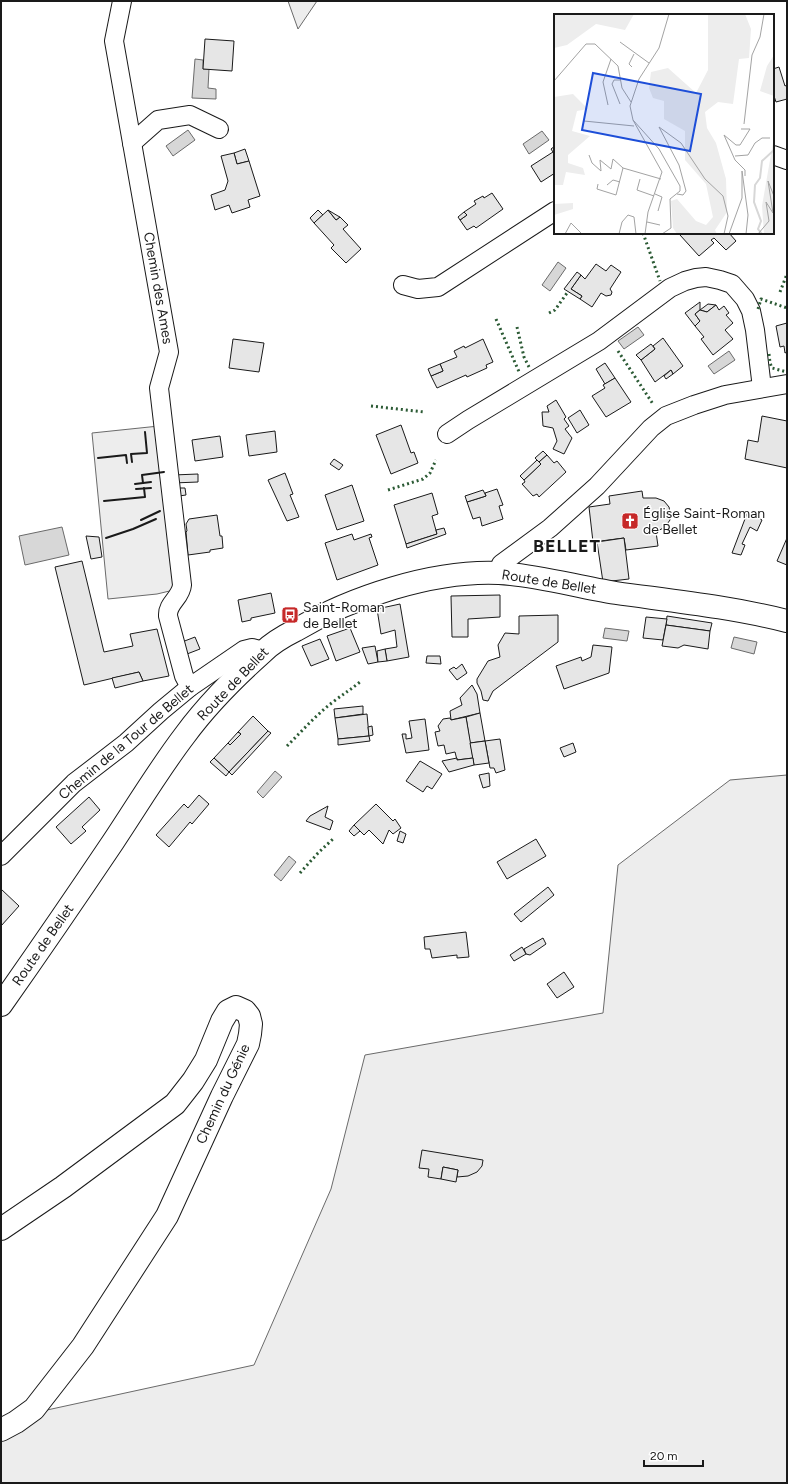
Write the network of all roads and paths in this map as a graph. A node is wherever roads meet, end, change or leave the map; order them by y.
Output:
1 (122, 1) edge
2 (219, 129) dead end
3 (132, 142) junction
4 (774, 155) edge
5 (787, 160) edge
6 (554, 212) edge
7 (403, 285) dead end
8 (787, 384) edge
9 (762, 388) junction
10 (447, 434) dead end
11 (498, 573) junction
12 (787, 621) edge
13 (264, 651) junction
14 (190, 687) junction
15 (1, 856) edge
16 (1, 1006) edge
17 (1, 1229) edge
18 (1, 1430) edge

1 - 3 street, Chemin des Ames
2 - 3 street
3 - 14 street, Chemin des Ames
4 - 5 street
6 - 7 street
8 - 9 street
9 - 10 street
9 - 11 street
11 - 12 main road, Route de Bellet
11 - 13 main road, Route de Bellet
13 - 14 street, Chemin de la Tour de Bellet
13 - 16 main road, Route de Bellet
14 - 15 street, Chemin de la Tour de Bellet
17 - 18 main road, Chemin du Génie

